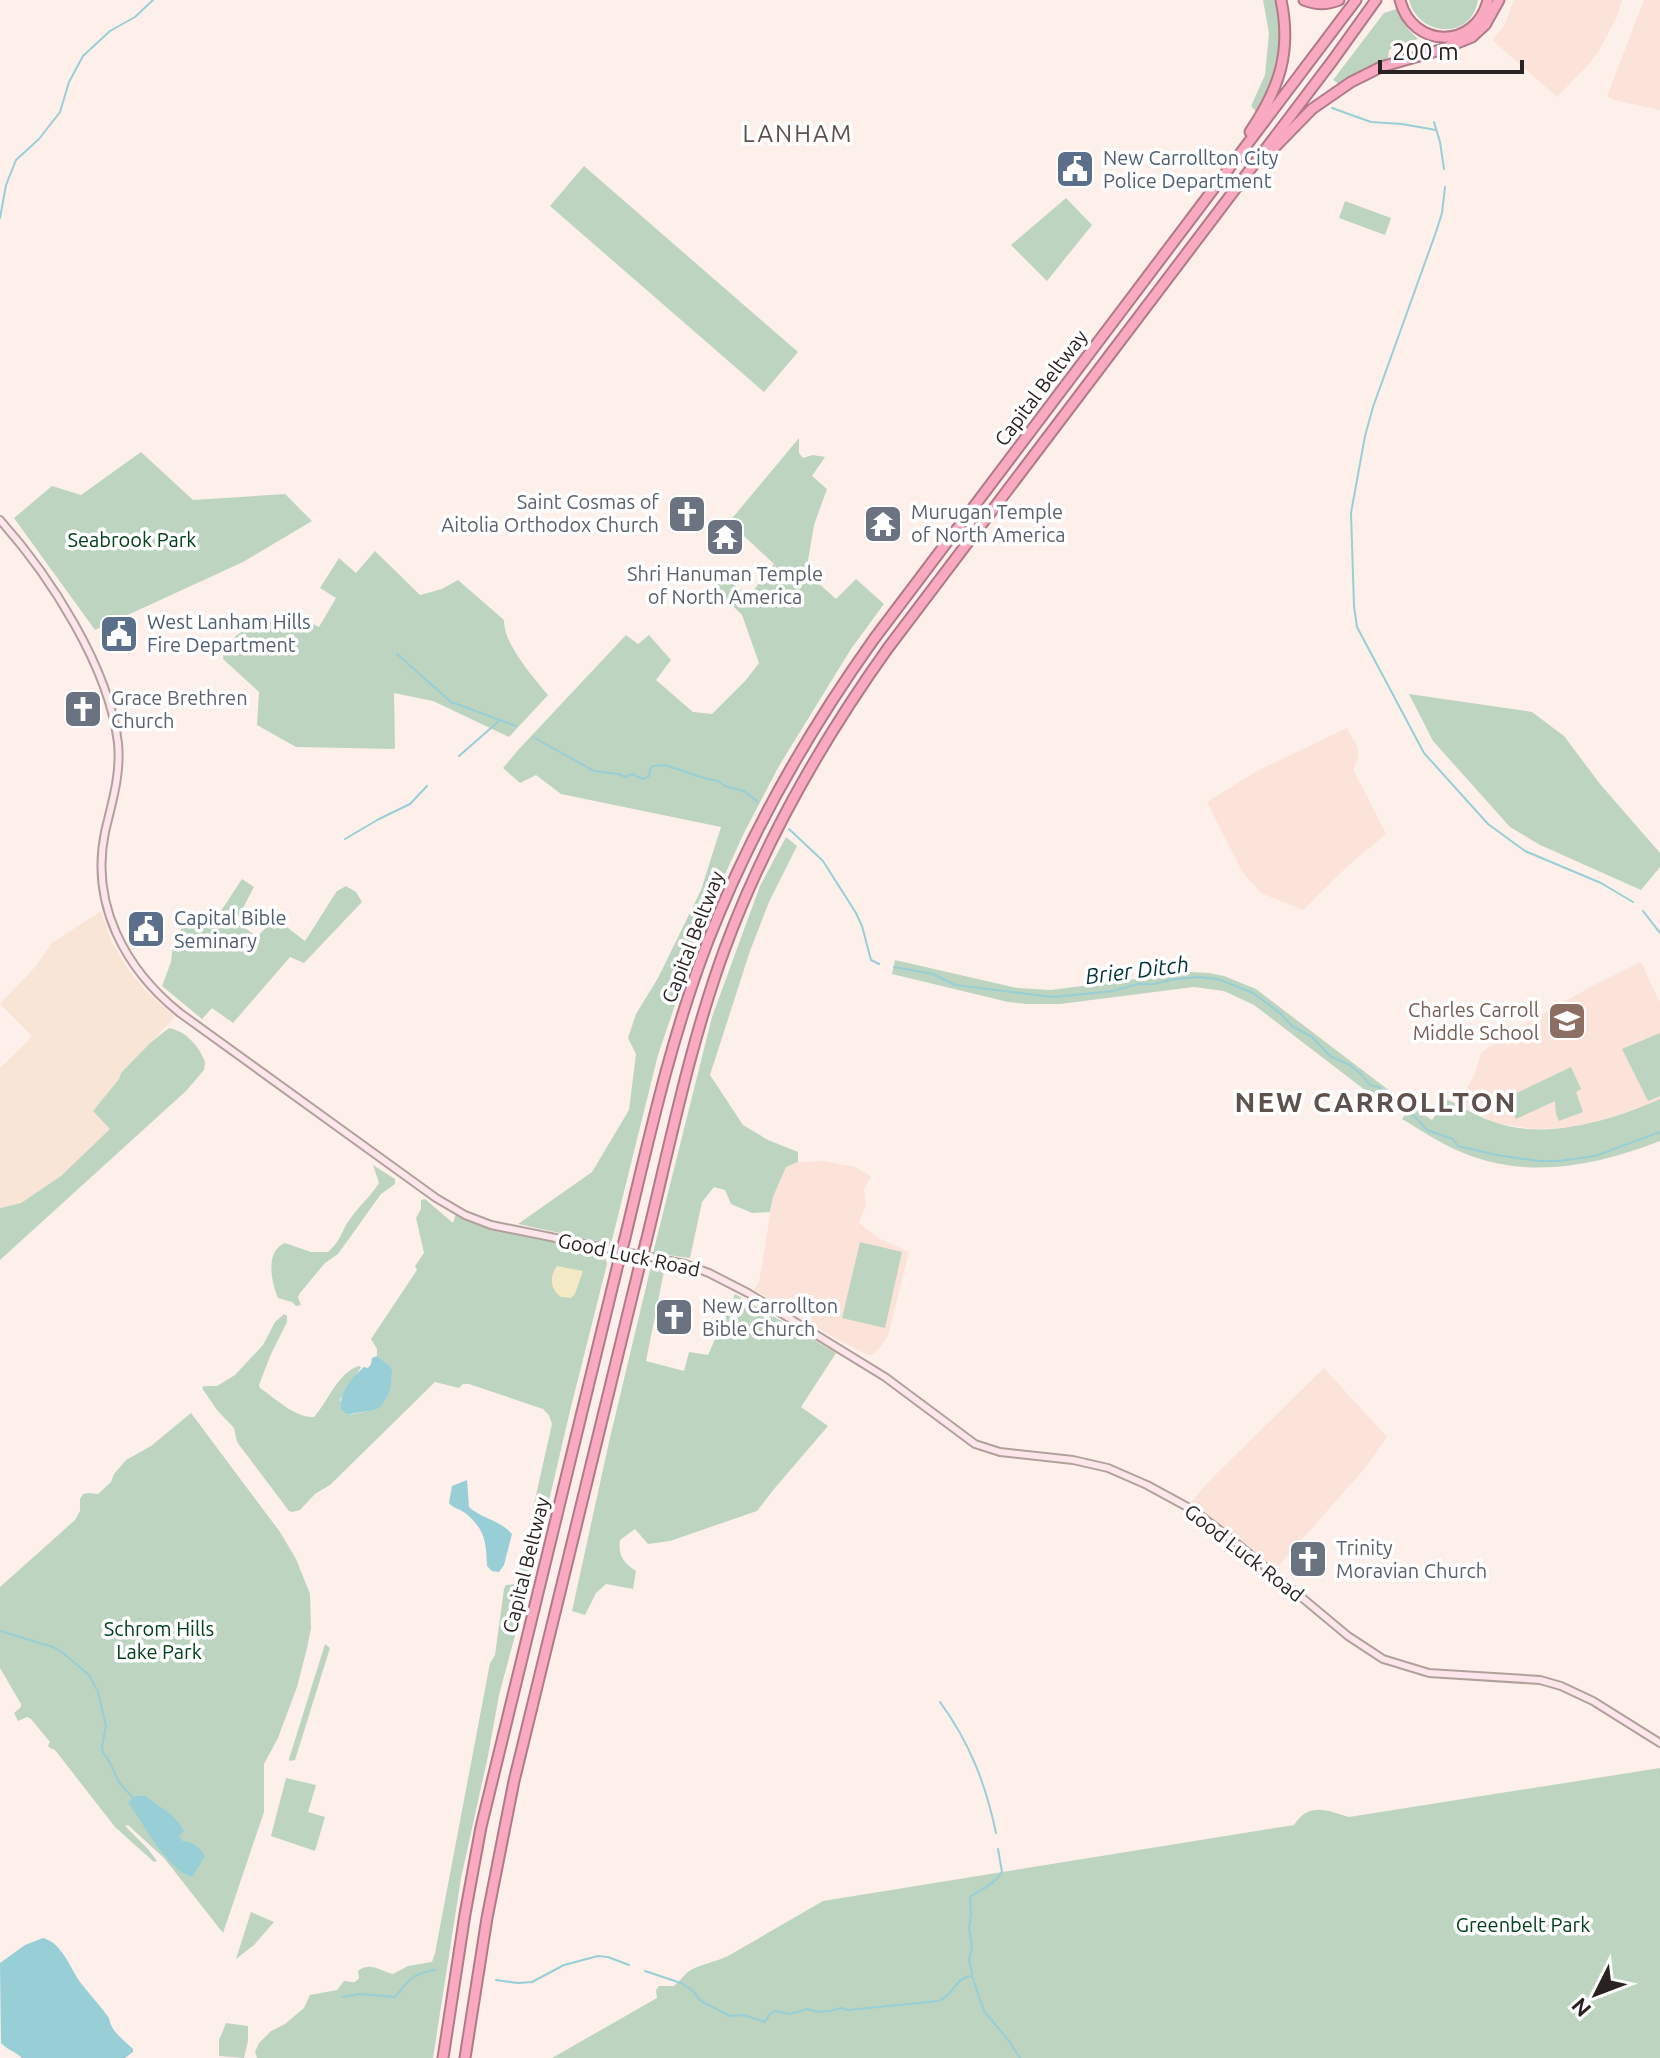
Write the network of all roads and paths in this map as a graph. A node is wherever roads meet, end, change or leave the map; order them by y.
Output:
1 (1281, 0) edge
2 (1304, 0) edge
3 (1339, 0) edge
4 (1356, 0) edge
5 (1376, 0) edge
6 (1400, 0) edge
7 (1488, 0) edge
8 (1496, 3) edge
9 (1236, 187) junction
10 (1201, 207) junction
11 (0, 520) edge
12 (1660, 1743) edge
13 (443, 2058) edge
14 (465, 2058) edge

1 - 10 highway
2 - 3 highway
4 - 10 highway, Capital Beltway
5 - 9 highway, Capital Beltway
6 - 7 highway
8 - 9 highway
9 - 14 highway, Capital Beltway, bridge
10 - 13 highway, Capital Beltway, bridge
11 - 12 main road, Good Luck Road

